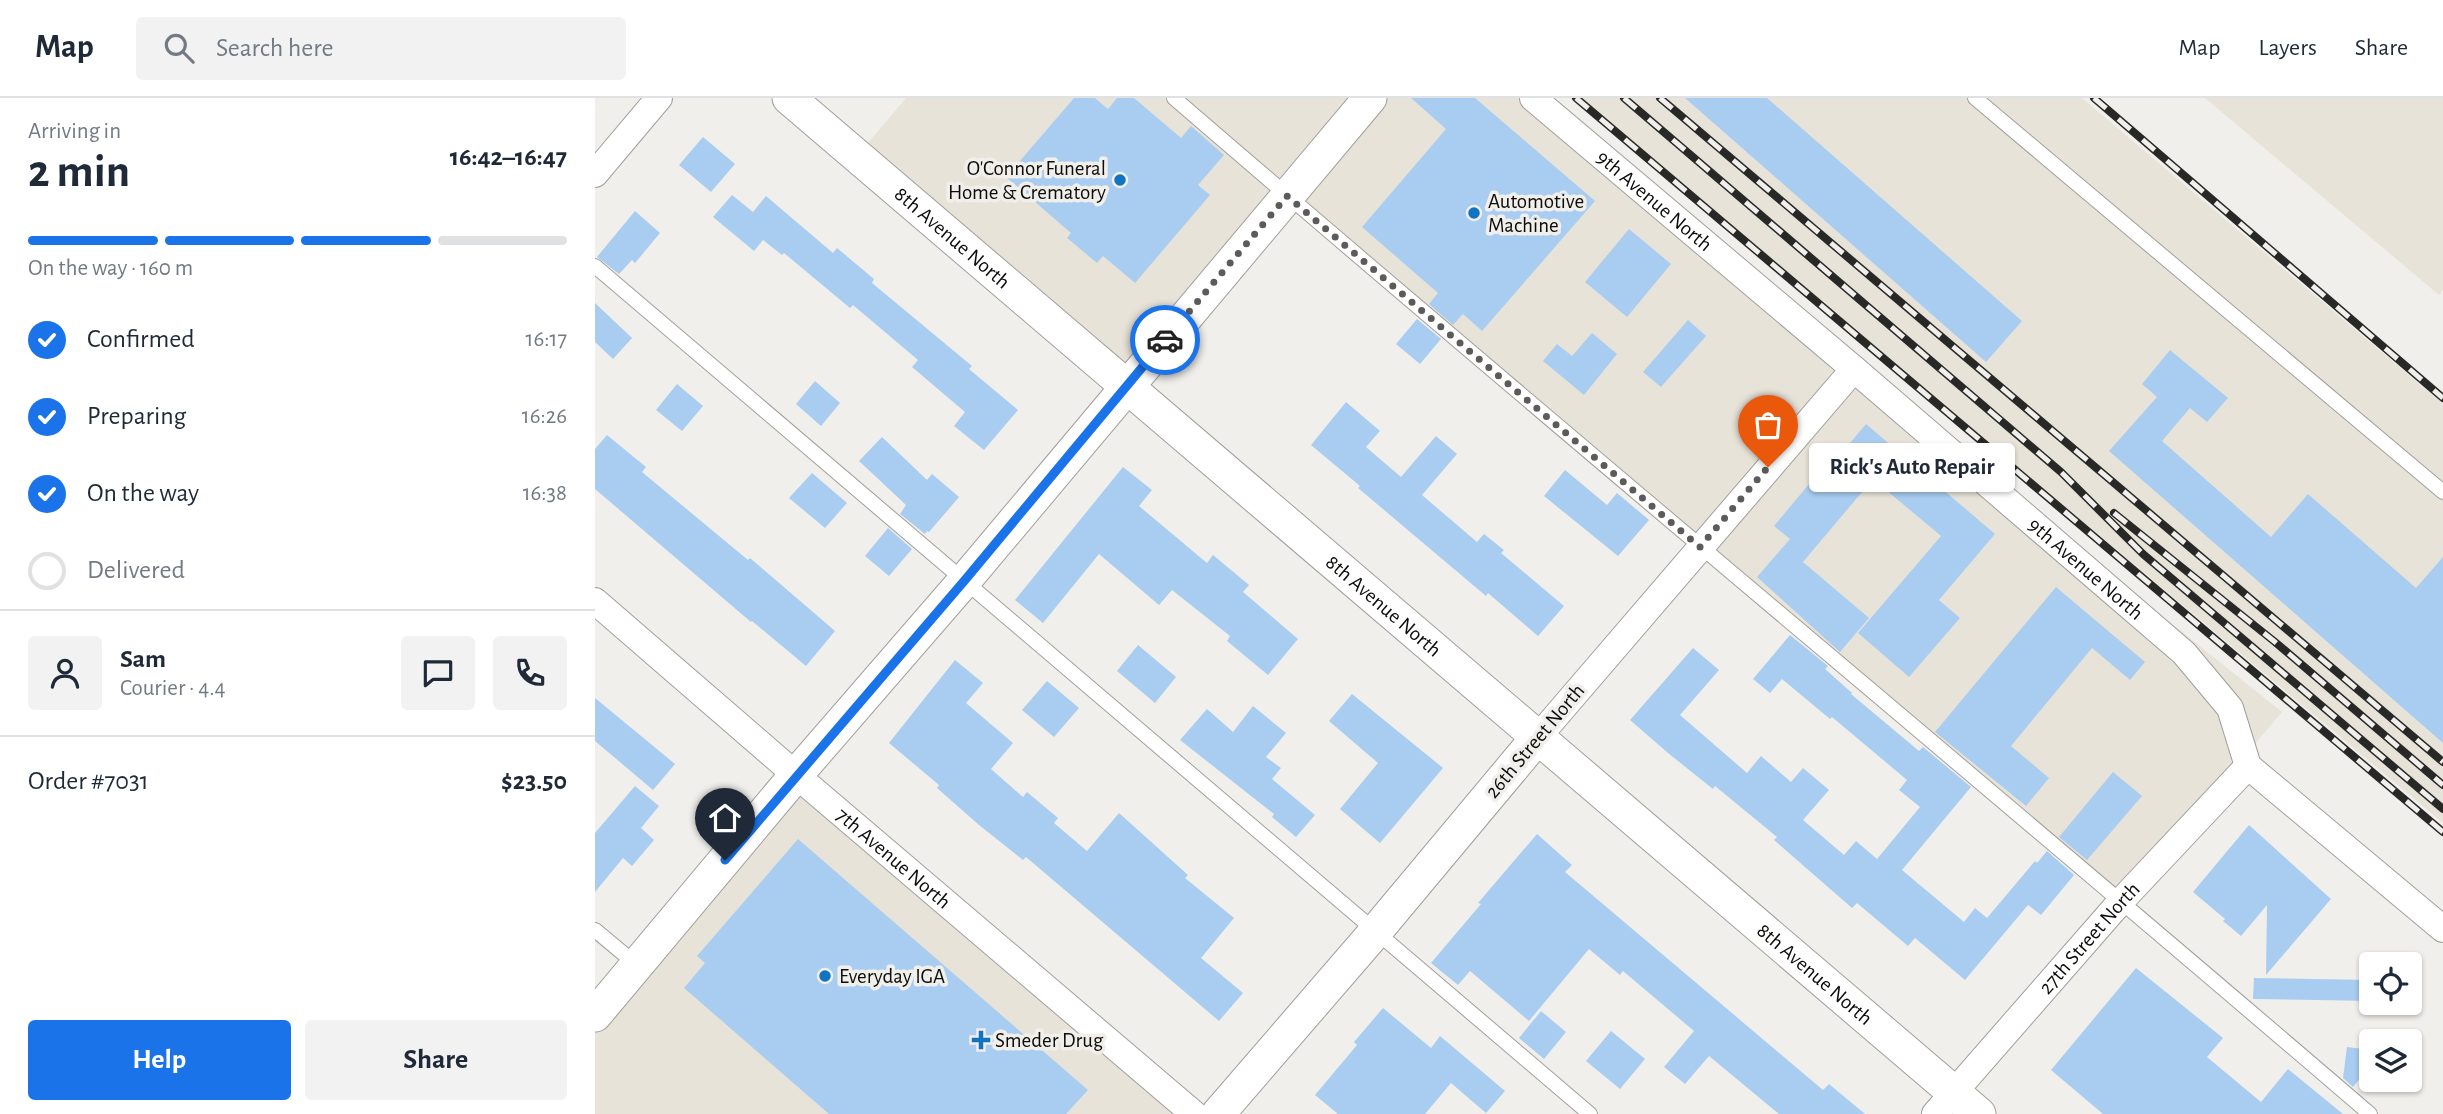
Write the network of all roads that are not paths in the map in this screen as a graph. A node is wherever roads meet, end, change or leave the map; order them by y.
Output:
1 (659, 98) edge
2 (789, 98) edge
3 (1174, 98) edge
4 (1370, 98) edge
5 (1534, 98) edge
6 (1975, 98) edge
7 (595, 174) edge
8 (1287, 196) junction
9 (595, 266) edge
10 (1854, 369) junction
11 (1125, 387) junction
12 (2443, 492) edge
13 (1700, 547) junction
14 (965, 580) junction
15 (595, 601) edge
16 (1538, 737) junction
17 (2248, 766) junction
18 (796, 775) junction
19 (2122, 900) junction
20 (2443, 929) edge
21 (595, 930) edge
22 (1376, 932) junction
23 (638, 966) junction
24 (595, 1016) edge
25 (1944, 1103) edge
26 (1194, 1114) edge
27 (1218, 1114) edge
28 (1590, 1114) edge
29 (1979, 1114) edge
30 (2370, 1114) edge

1 - 7 street
2 - 11 street, 8th Avenue North
3 - 8 lane
4 - 8 street
5 - 10 street, 9th Avenue North
6 - 12 lane
8 - 11 street
8 - 13 lane
9 - 14 lane
10 - 13 street, 26th Street North
10 - 17 street, 9th Avenue North
11 - 14 street
11 - 16 street, 8th Avenue North
13 - 16 street, 26th Street North
13 - 19 lane
14 - 18 street
14 - 22 lane
15 - 18 street, 7th Avenue North
16 - 22 street, 26th Street North
16 - 25 street, 8th Avenue North
17 - 19 street, 27th Street North
17 - 20 street
18 - 23 street
18 - 26 street, 7th Avenue North
19 - 25 street, 27th Street North
19 - 30 lane
21 - 23 lane
22 - 27 street, 26th Street North
22 - 28 lane
23 - 24 street
25 - 29 street, 8th Avenue North

